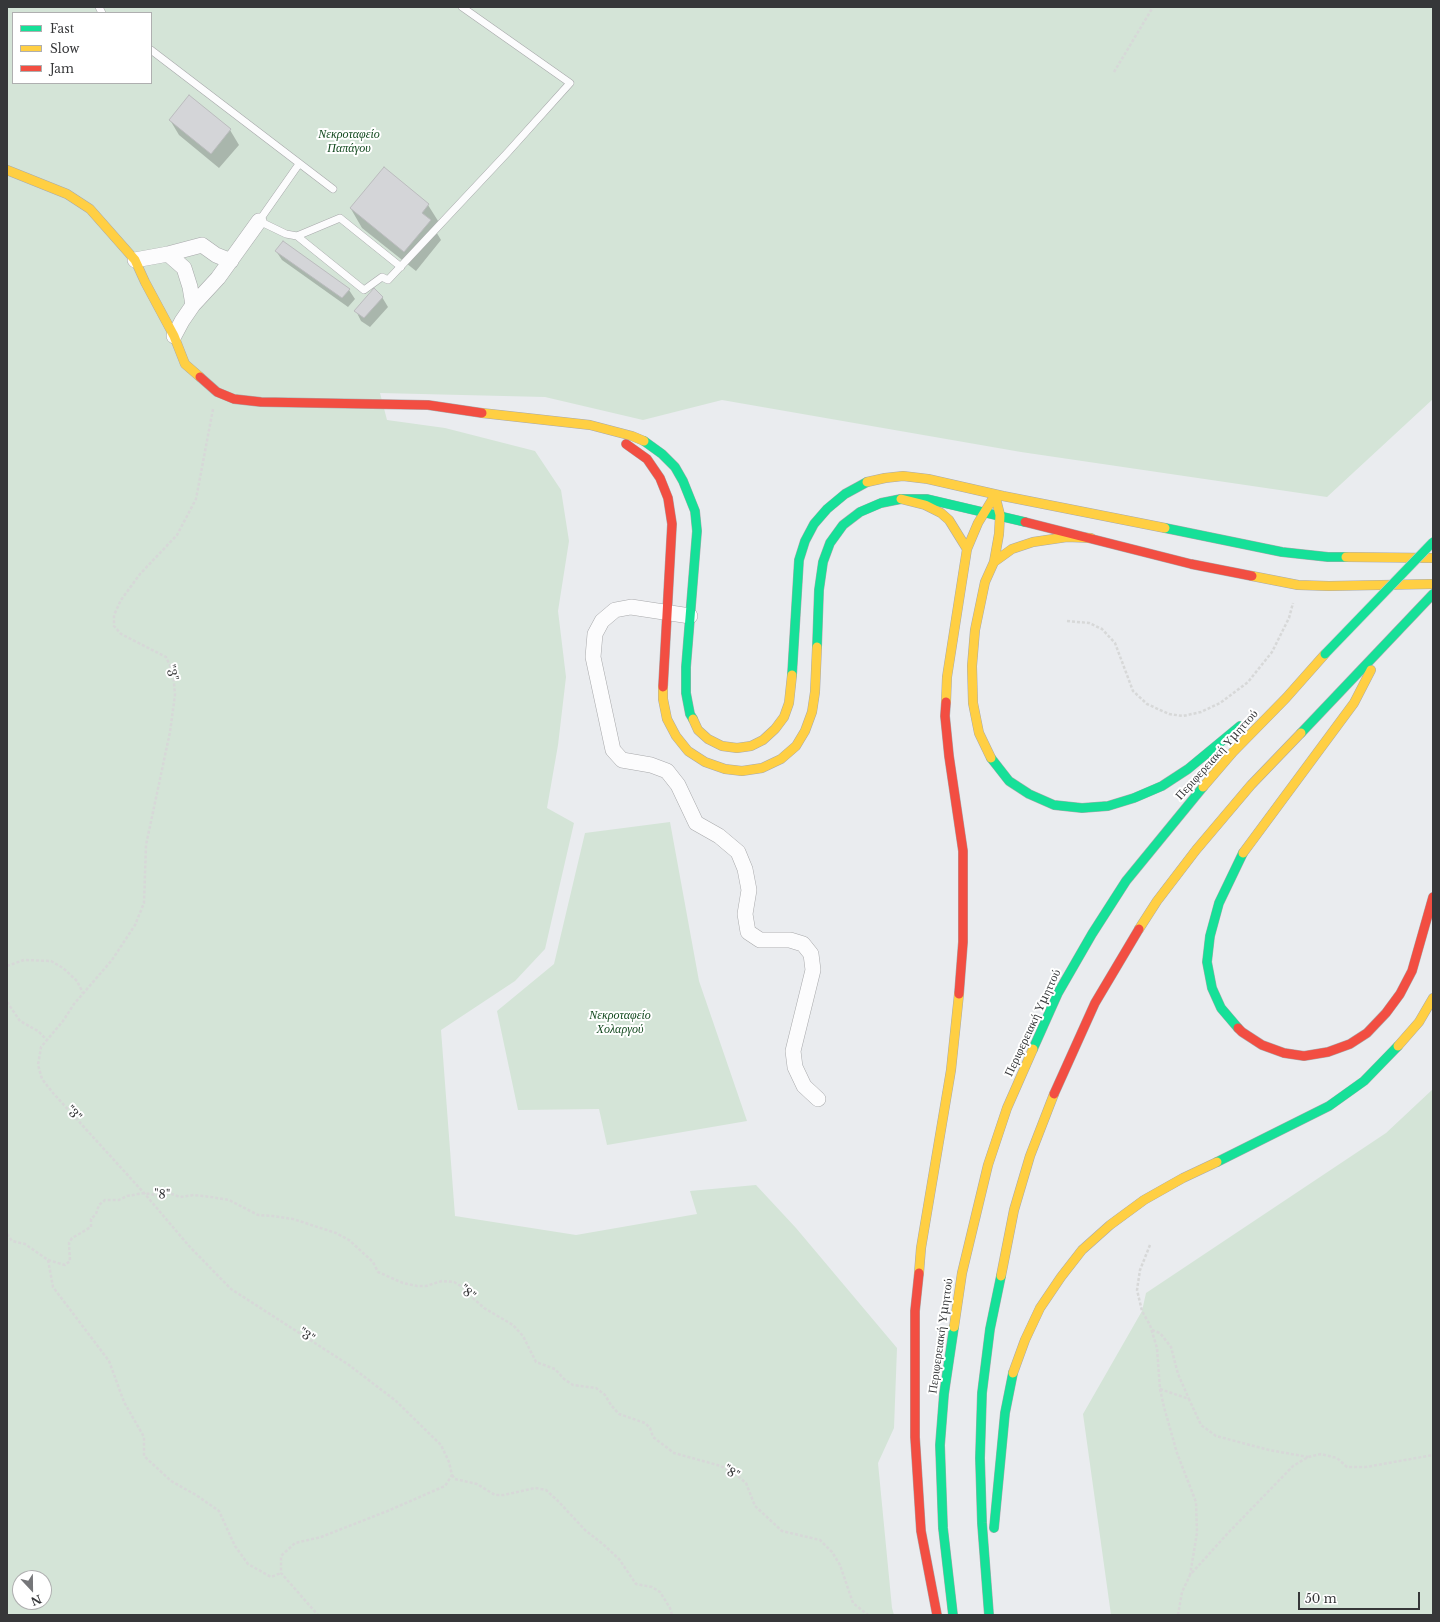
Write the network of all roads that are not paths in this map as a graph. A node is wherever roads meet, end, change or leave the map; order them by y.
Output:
1 (462, 7) edge
2 (152, 51) edge
3 (299, 164) junction
4 (7, 170) edge
5 (333, 189) dead end
6 (259, 221) junction
7 (297, 236) junction
8 (168, 254) junction
9 (135, 260) junction
10 (231, 261) junction
11 (401, 267) junction
12 (194, 305) junction
13 (174, 336) junction
14 (521, 418) junction
15 (996, 495) junction
16 (901, 499) junction
17 (984, 511) junction
18 (1000, 515) junction
19 (1091, 538) junction
20 (1433, 542) edge
21 (968, 549) junction
22 (1433, 558) edge
23 (994, 562) junction
24 (1433, 584) edge
25 (1433, 594) edge
26 (666, 612) junction
27 (690, 616) junction
28 (1383, 646) junction
29 (1325, 654) junction
30 (1282, 687) dead end
31 (1249, 719) dead end
32 (1433, 897) edge
33 (1433, 998) edge
34 (818, 1100) dead end
35 (988, 1612) edge
36 (937, 1615) edge
37 (953, 1615) edge

1 - 11 lane
2 - 3 lane
3 - 5 lane
3 - 6 lane
4 - 9 main road
6 - 7 lane
6 - 10 street
7 - 11 lane
7 - 11 lane
8 - 9 street
8 - 10 street
8 - 12 street
9 - 13 main road
10 - 12 street
12 - 13 street
13 - 14 main road
14 - 26 main road
14 - 27 main road
15 - 17 main road
15 - 18 main road
15 - 22 main road
15 - 27 main road
16 - 17 main road
16 - 21 main road
16 - 26 main road
17 - 18 main road
17 - 21 main road
18 - 19 main road
18 - 23 main road
19 - 23 main road
19 - 24 main road
20 - 29 main road, Περιφερειακή Υμηττού, bridge
21 - 36 main road
23 - 31 main road
25 - 28 main road
26 - 27 street
26 - 34 street
28 - 32 main road
28 - 35 main road
29 - 30 main road
29 - 37 main road, Περιφερειακή Υμηττού
33 - 35 main road

